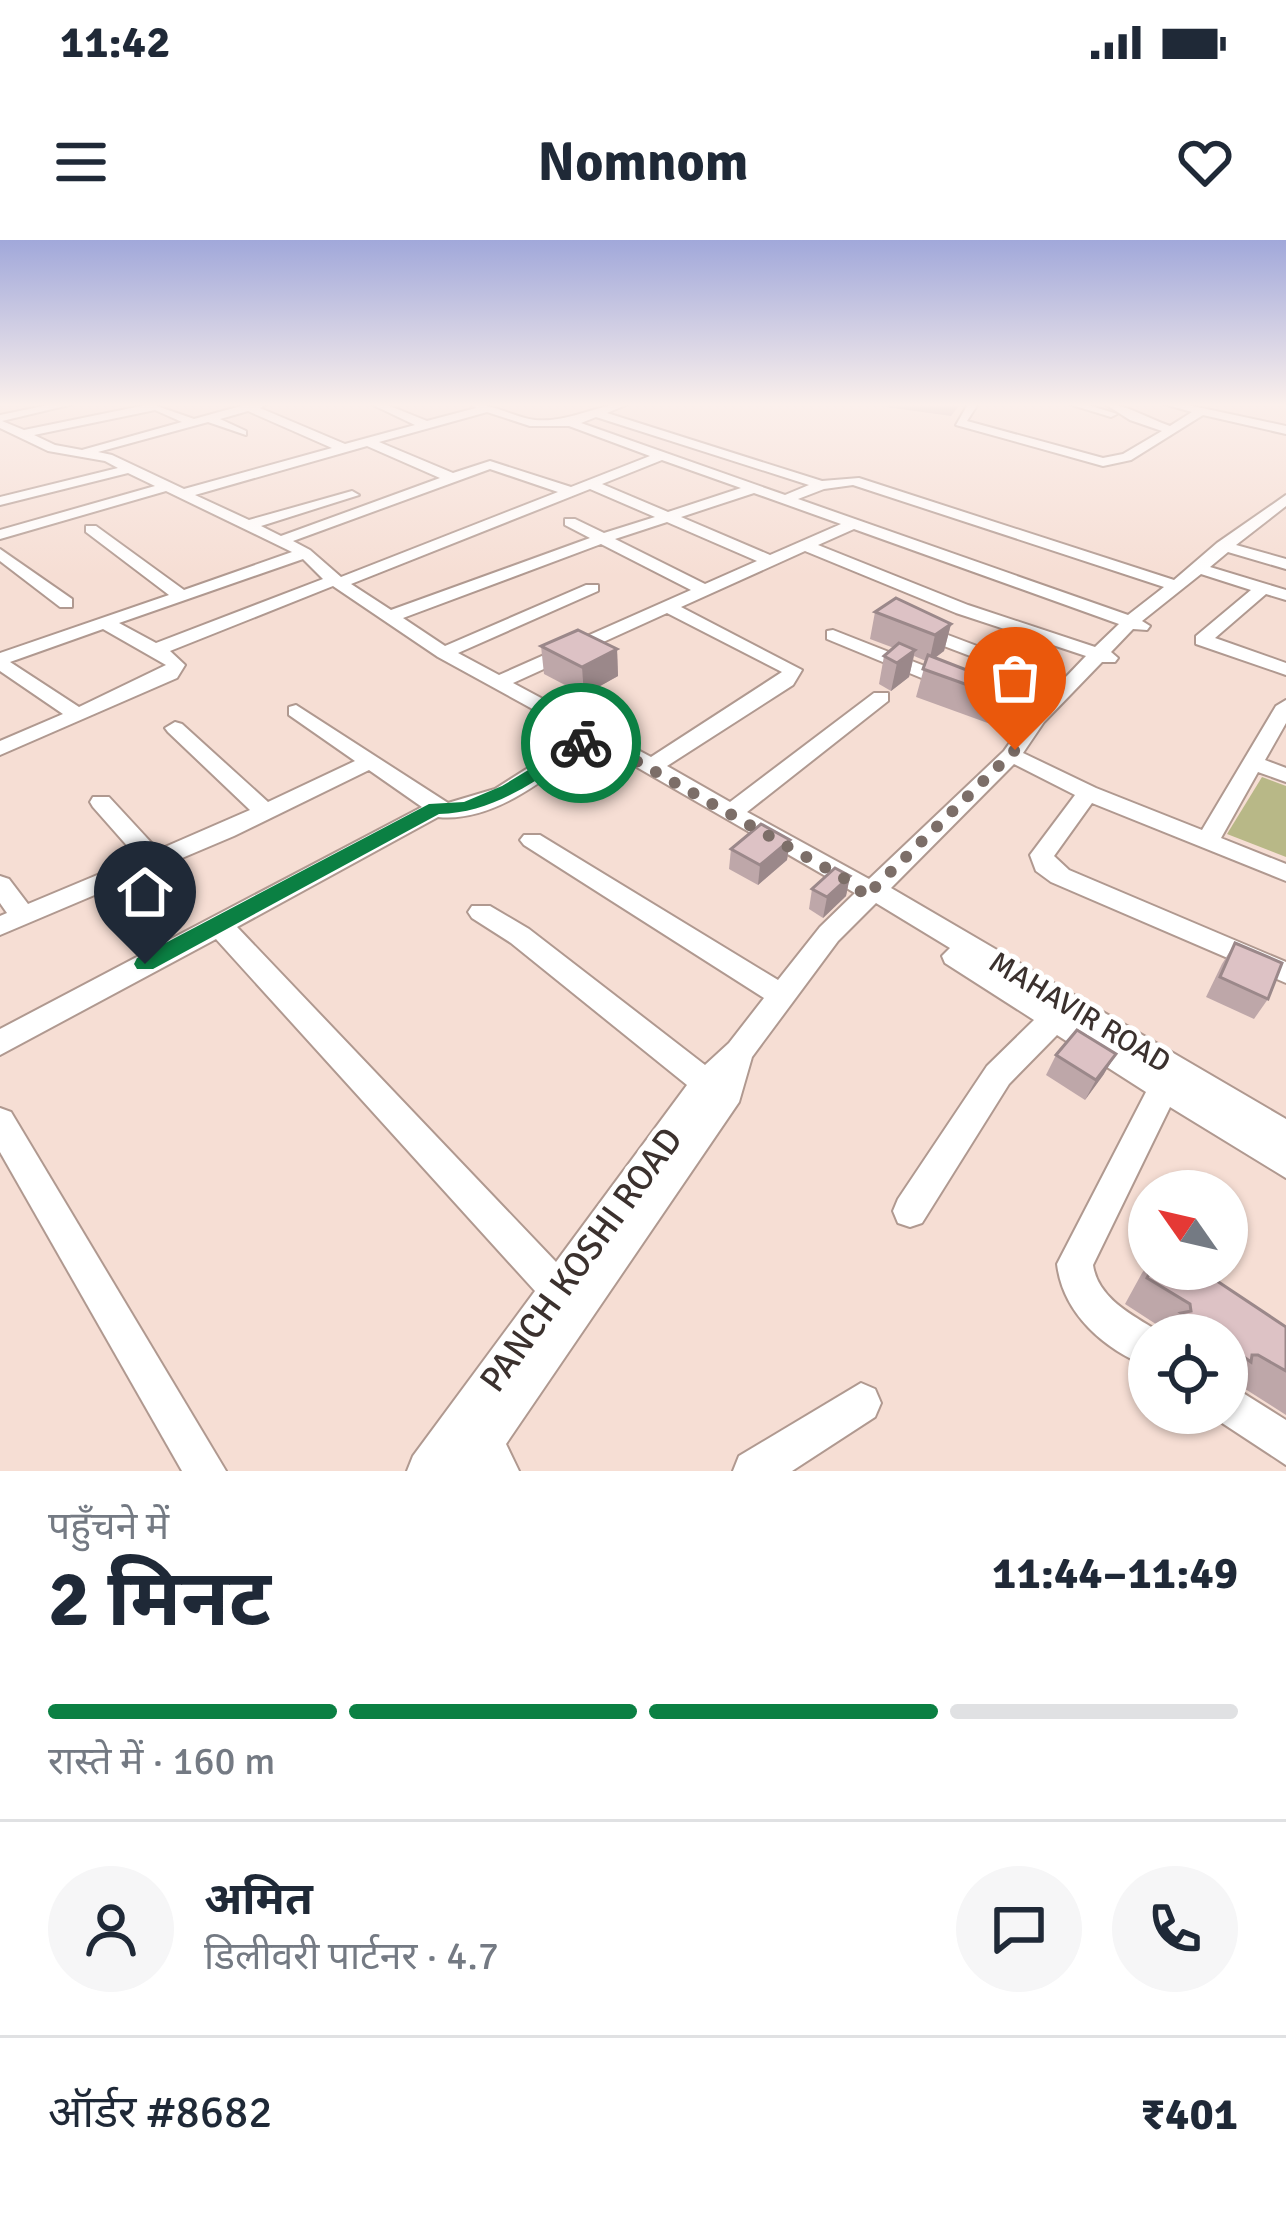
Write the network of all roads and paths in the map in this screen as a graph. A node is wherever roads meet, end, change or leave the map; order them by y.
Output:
1 (107, 461) edge
2 (295, 461) edge
3 (414, 461) edge
4 (647, 461) edge
5 (681, 461) edge
6 (747, 461) edge
7 (327, 464) dead end
8 (128, 469) junction
9 (452, 478) junction
10 (591, 484) junction
11 (821, 485) junction
12 (756, 488) junction
13 (573, 492) junction
14 (180, 494) junction
15 (352, 495) dead end
16 (787, 499) junction
17 (1286, 500) edge
18 (0, 501) edge
19 (932, 506) junction
20 (914, 515) dead end
21 (1286, 516) edge
22 (671, 518) junction
23 (570, 522) dead end
24 (855, 523) junction
25 (897, 523) dead end
26 (249, 525) junction
27 (91, 529) dead end
28 (879, 532) junction
29 (0, 535) edge
30 (1029, 538) junction
31 (602, 539) junction
32 (280, 541) junction
33 (804, 545) junction
34 (1013, 548) dead end
35 (1230, 548) junction
36 (305, 553) junction
37 (0, 554) edge
38 (997, 559) dead end
39 (772, 562) junction
40 (1286, 564) edge
41 (981, 569) junction
42 (1203, 569) junction
43 (337, 582) junction
44 (1174, 584) junction
45 (592, 588) dead end
46 (1263, 588) junction
47 (704, 590) junction
48 (179, 594) junction
49 (1286, 595) edge
50 (66, 603) dead end
51 (667, 607) junction
52 (390, 617) junction
53 (103, 622) junction
54 (1136, 624) junction
55 (833, 635) dead end
56 (934, 636) edge
57 (0, 639) edge
58 (155, 650) junction
59 (20, 651) junction
60 (444, 653) junction
61 (1105, 657) junction
62 (0, 661) edge
63 (1286, 669) edge
64 (497, 682) junction
65 (1069, 687) junction
66 (972, 692) edge
67 (881, 698) dead end
68 (1286, 706) edge
69 (1015, 709) edge
70 (296, 711) dead end
71 (79, 716) junction
72 (1037, 718) junction
73 (175, 728) dead end
74 (592, 736) junction
75 (0, 748) edge
76 (1013, 753) junction
77 (369, 762) junction
78 (1252, 763) junction
79 (652, 766) junction
80 (1286, 775) edge
81 (1088, 793) junction
82 (100, 802) dead end
83 (435, 808) junction
84 (265, 812) junction
85 (732, 812) junction
86 (532, 839) dead end
87 (1207, 841) junction
88 (154, 861) junction
89 (1286, 873) edge
90 (0, 885) edge
91 (865, 890) junction
92 (481, 912) dead end
93 (11, 921) edge
94 (218, 924) junction
95 (1286, 974) edge
96 (782, 996) junction
97 (1053, 1020) junction
98 (0, 1043) edge
99 (739, 1052) junction
100 (1172, 1081) junction
101 (706, 1082) junction
102 (0, 1122) edge
103 (1286, 1136) edge
104 (1286, 1163) edge
105 (910, 1211) dead end
106 (559, 1292) junction
107 (1128, 1333) edge
108 (860, 1403) dead end
109 (1248, 1418) edge
110 (1286, 1444) edge
111 (482, 1461) edge
112 (206, 1471) edge
113 (428, 1471) edge
114 (754, 1471) edge

1 - 8 street
2 - 14 street
3 - 9 street
4 - 10 street
5 - 12 street
6 - 11 street
7 - 14 street
8 - 14 street
8 - 18 street
9 - 13 street
9 - 32 street
10 - 13 street
10 - 22 street
11 - 16 street
11 - 19 street
12 - 16 street
12 - 22 street
13 - 43 street
14 - 26 street
14 - 29 street
15 - 26 street
16 - 24 street
17 - 35 street
19 - 20 street
19 - 30 street
21 - 35 street
22 - 31 street
22 - 39 street
23 - 31 street
24 - 28 street
24 - 33 street
25 - 28 street
26 - 32 street
27 - 48 street
28 - 41 street
30 - 34 street
30 - 44 street
31 - 47 street
31 - 52 street
32 - 36 street
33 - 39 street
33 - 61 street
35 - 40 street
35 - 42 street
36 - 43 street
36 - 48 street
37 - 50 street
38 - 41 street
39 - 47 street
41 - 54 street
42 - 44 street
42 - 46 street
42 - 54 street
43 - 52 street
43 - 58 street
44 - 54 street
45 - 60 street
46 - 49 street
46 - 63 street
47 - 51 street
48 - 53 street
51 - 64 street
51 - 79 street
52 - 60 street
53 - 58 street
53 - 59 street
54 - 61 street
55 - 66 street
56 - 65 street
57 - 59 street
58 - 71 street
59 - 62 street
60 - 64 street
61 - 65 street, PANCH KOSHI ROAD
61 - 76 street
62 - 71 street
64 - 74 street
65 - 72 street, PANCH KOSHI ROAD
67 - 85 street
68 - 78 street
69 - 72 street
70 - 77 street
71 - 75 street
72 - 76 street, PANCH KOSHI ROAD
73 - 84 street
74 - 79 street
74 - 83 street
76 - 81 street
76 - 91 street, PANCH KOSHI ROAD
77 - 83 street
77 - 84 street
78 - 80 street
78 - 87 street
79 - 85 street
81 - 87 street
81 - 95 street
82 - 88 street
83 - 94 street
84 - 88 street
85 - 91 street
86 - 96 street
87 - 89 street
88 - 93 street
90 - 93 street
91 - 96 street, PANCH KOSHI ROAD
91 - 97 street
91 - 100 street, MAHAVIR ROAD
92 - 101 street
94 - 98 street
94 - 106 street
96 - 99 street, PANCH KOSHI ROAD
97 - 100 street
97 - 105 street
99 - 101 street, PANCH KOSHI ROAD
99 - 111 street, PANCH KOSHI ROAD
100 - 103 street, MAHAVIR ROAD
100 - 104 street
100 - 107 street
101 - 106 street, PANCH KOSHI ROAD
102 - 112 street
106 - 113 street, PANCH KOSHI ROAD
108 - 114 street
109 - 110 street

